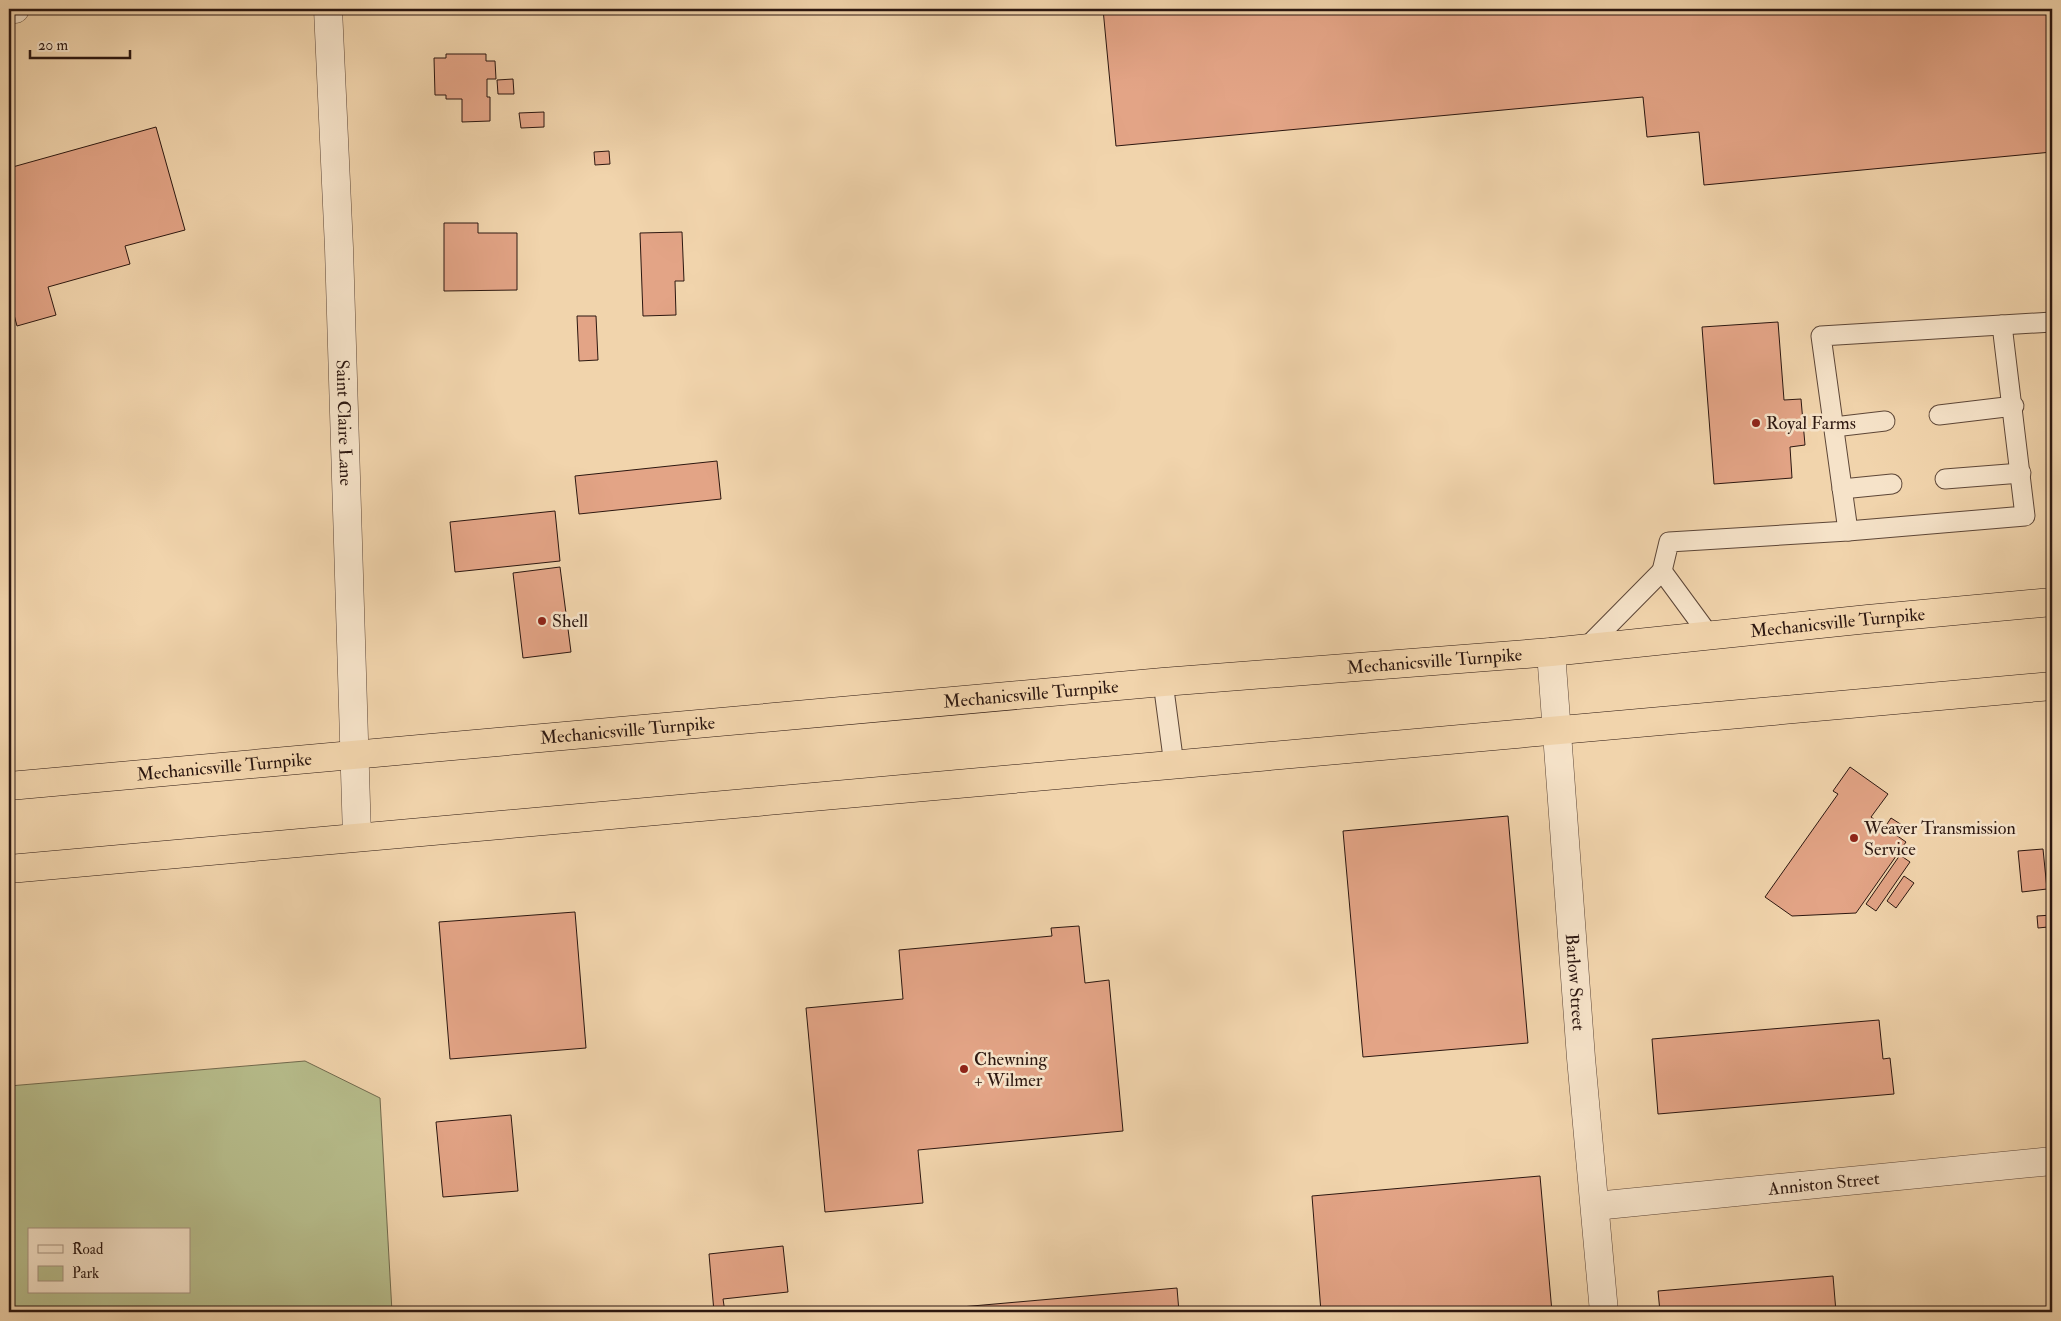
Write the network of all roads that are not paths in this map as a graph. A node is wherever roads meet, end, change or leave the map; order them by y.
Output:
1 (9, 9) edge
2 (15, 9) edge
3 (328, 9) edge
4 (2052, 322) edge
5 (2002, 325) junction
6 (2014, 406) junction
7 (1939, 414) dead end
8 (1885, 421) dead end
9 (1834, 427) junction
10 (2021, 472) junction
11 (1945, 480) dead end
12 (1892, 484) dead end
13 (1842, 489) junction
14 (1848, 531) junction
15 (1662, 571) junction
16 (2052, 602) edge
17 (1708, 635) junction
18 (1586, 648) junction
19 (1551, 652) junction
20 (1163, 682) junction
21 (2052, 686) edge
22 (1557, 732) junction
23 (353, 755) junction
24 (1174, 765) junction
25 (9, 786) edge
26 (357, 837) junction
27 (9, 870) edge
28 (2052, 1161) edge
29 (1595, 1206) junction
30 (1604, 1312) edge

1 - 2 street
3 - 23 street, Saint Claire Lane
4 - 5 lane
5 - 6 lane
5 - 9 lane
6 - 7 lane
6 - 10 lane
8 - 9 lane
9 - 13 lane
10 - 11 lane
10 - 14 lane
12 - 13 lane
13 - 14 lane
14 - 15 lane
15 - 17 lane
15 - 18 lane
16 - 17 highway, Mechanicsville Turnpike
17 - 18 highway, Mechanicsville Turnpike
18 - 19 highway, Mechanicsville Turnpike
19 - 20 highway, Mechanicsville Turnpike
19 - 22 street, Barlow Street
20 - 23 highway, Mechanicsville Turnpike
20 - 24 lane
21 - 22 highway
22 - 24 highway
22 - 29 street, Barlow Street
23 - 25 highway, Mechanicsville Turnpike
23 - 26 street, Saint Claire Lane
24 - 26 highway
26 - 27 highway
28 - 29 street, Anniston Street
29 - 30 street, Barlow Street

